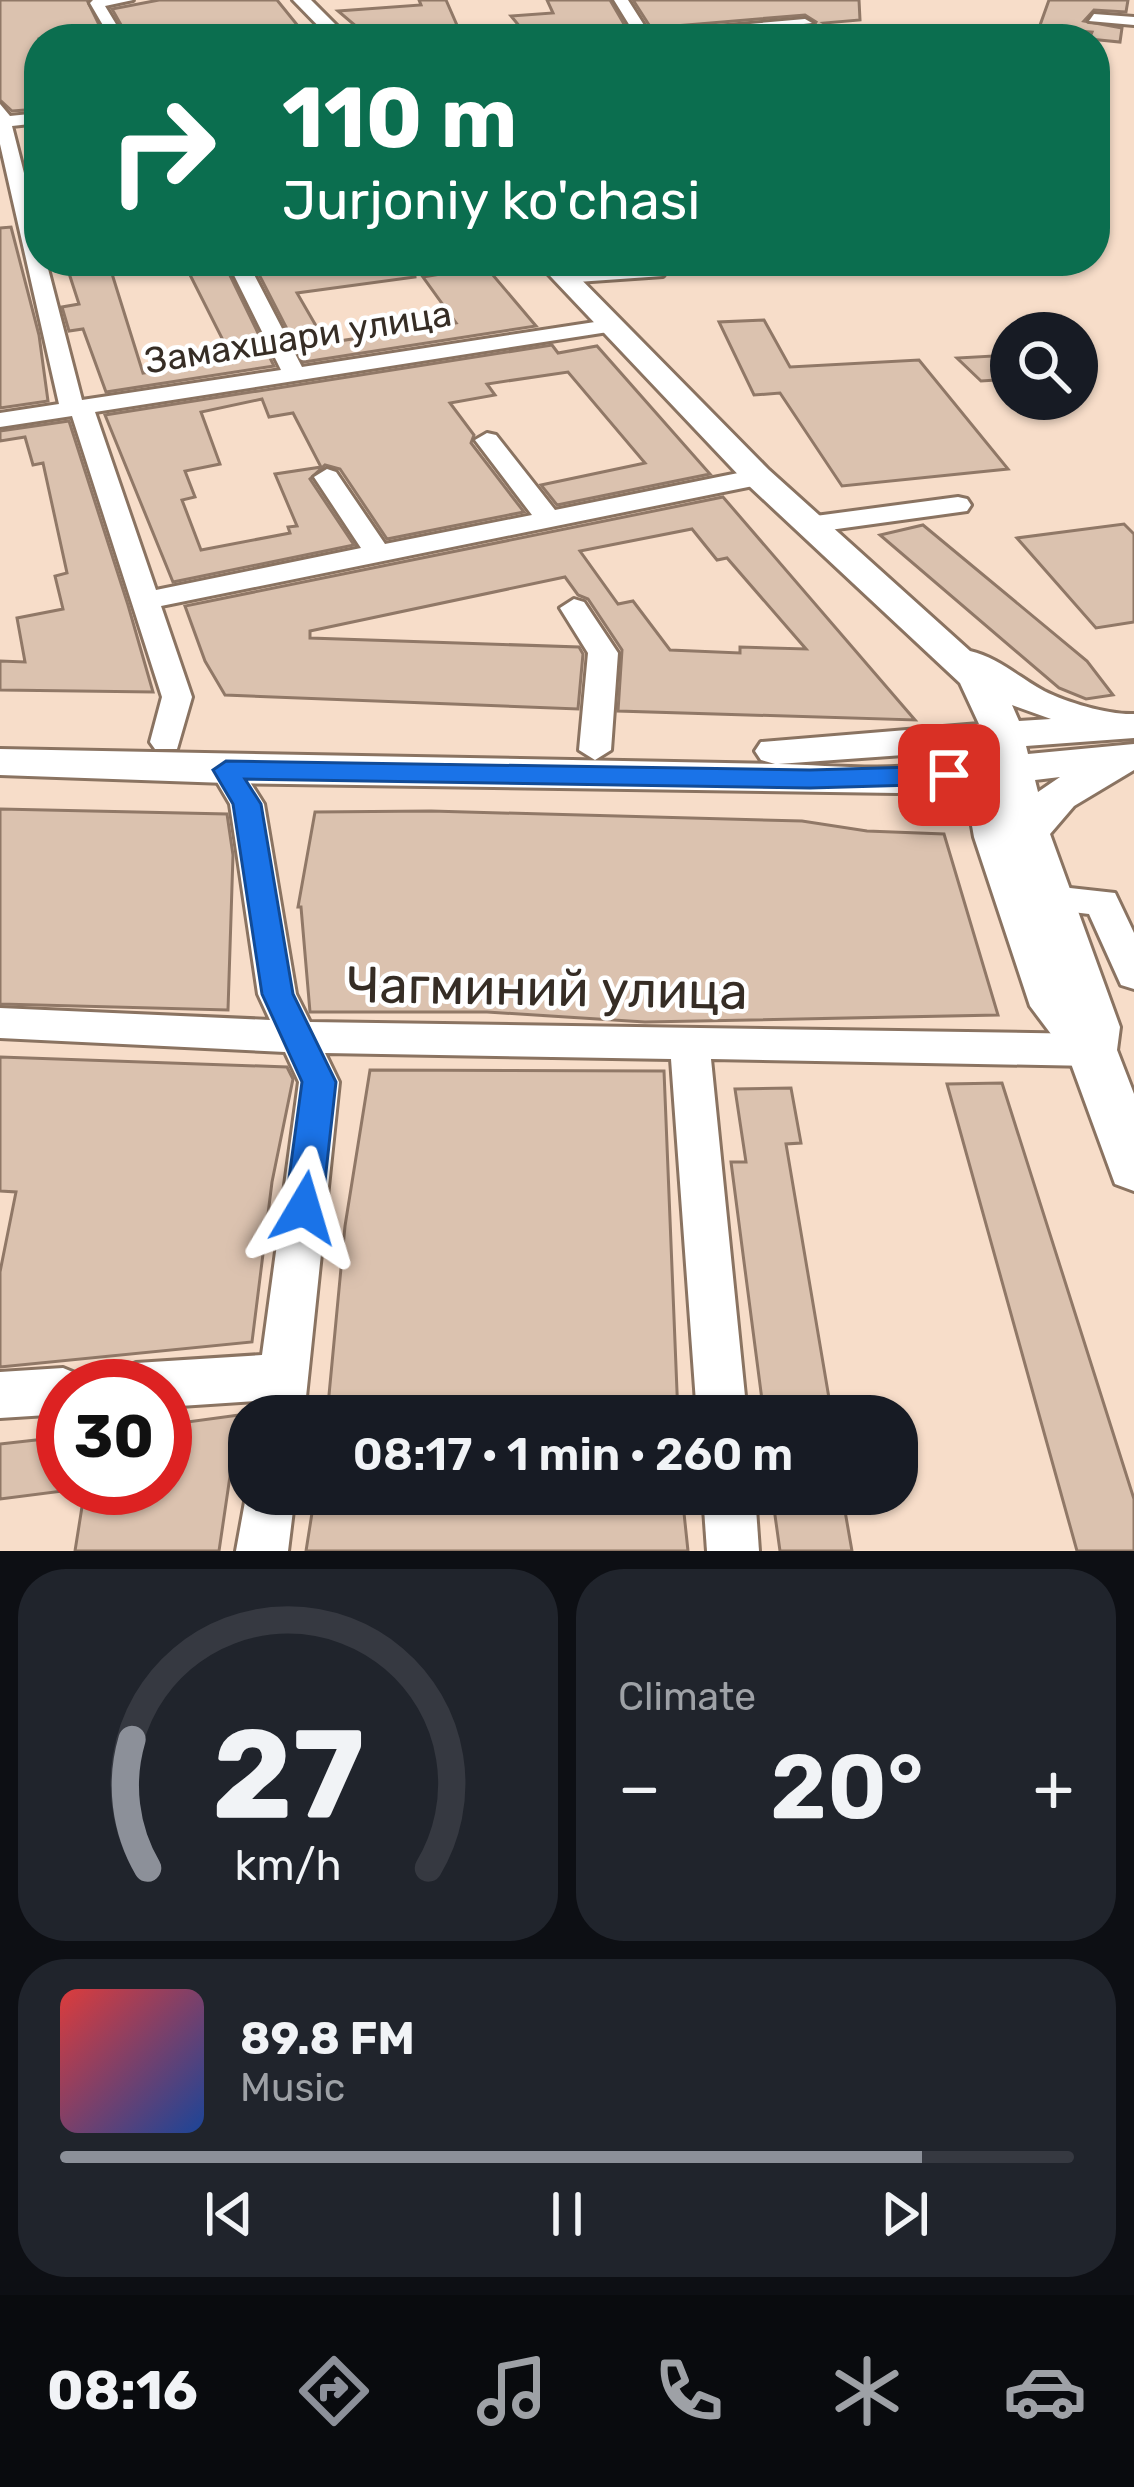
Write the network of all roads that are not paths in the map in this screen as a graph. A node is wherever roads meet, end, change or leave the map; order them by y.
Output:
1 (126, 0) edge
2 (302, 0) edge
3 (635, 0) edge
4 (621, 1) edge
5 (1094, 18) dead end
6 (1134, 21) edge
7 (806, 23) dead end
8 (109, 24) edge
9 (325, 24) edge
10 (796, 24) edge
11 (1, 118) edge
12 (24, 207) edge
13 (42, 276) edge
14 (245, 276) edge
15 (562, 276) edge
16 (608, 326) junction
17 (294, 374) junction
18 (76, 408) junction
19 (0, 420) edge
20 (488, 440) dead end
21 (327, 477) dead end
22 (758, 477) junction
23 (958, 505) dead end
24 (548, 518) junction
25 (808, 526) junction
26 (378, 553) junction
27 (146, 600) junction
28 (574, 608) dead end
29 (945, 645) junction
30 (0, 737) edge
31 (1133, 741) edge
32 (166, 742) junction
33 (595, 750) junction
34 (994, 754) junction
35 (0, 762) edge
36 (226, 770) junction
37 (897, 779) junction
38 (1012, 835) junction
39 (1052, 899) junction
40 (1134, 975) edge
41 (0, 1023) edge
42 (298, 1037) junction
43 (690, 1046) junction
44 (1092, 1050) junction
45 (1134, 1168) edge
46 (192, 1390) edge
47 (36, 1393) edge
48 (0, 1395) edge
49 (266, 1395) edge
50 (281, 1395) edge
51 (720, 1395) edge
52 (266, 1515) edge
53 (731, 1515) edge
54 (262, 1551) edge
55 (734, 1551) edge

1 - 8 street
2 - 9 main road
3 - 4 street
5 - 6 street
7 - 10 street
11 - 12 street
13 - 18 street
14 - 17 street
15 - 16 main road
16 - 17 street, Замахшари улица
16 - 22 main road
17 - 18 street, Замахшари улица
18 - 19 street, Замахшари улица
18 - 27 street
20 - 24 street
21 - 26 street
22 - 24 street
22 - 25 main road
22 - 34 main road
23 - 25 street
24 - 26 street
25 - 29 main road
26 - 27 street
27 - 32 street
28 - 33 street
29 - 31 main road
29 - 34 main road
30 - 32 main road
31 - 34 main road
31 - 38 main road
32 - 33 main road
33 - 34 main road
34 - 37 main road
34 - 38 main road
35 - 36 main road
36 - 37 main road
36 - 42 street
37 - 38 main road
38 - 39 main road
38 - 44 main road
39 - 40 street
39 - 44 main road
41 - 42 street, Чагминий улица
42 - 43 street, Чагминий улица
42 - 50 street
43 - 44 street, Чагминий улица
43 - 51 street
44 - 45 main road
46 - 49 street
47 - 48 street
52 - 54 street
53 - 55 street

